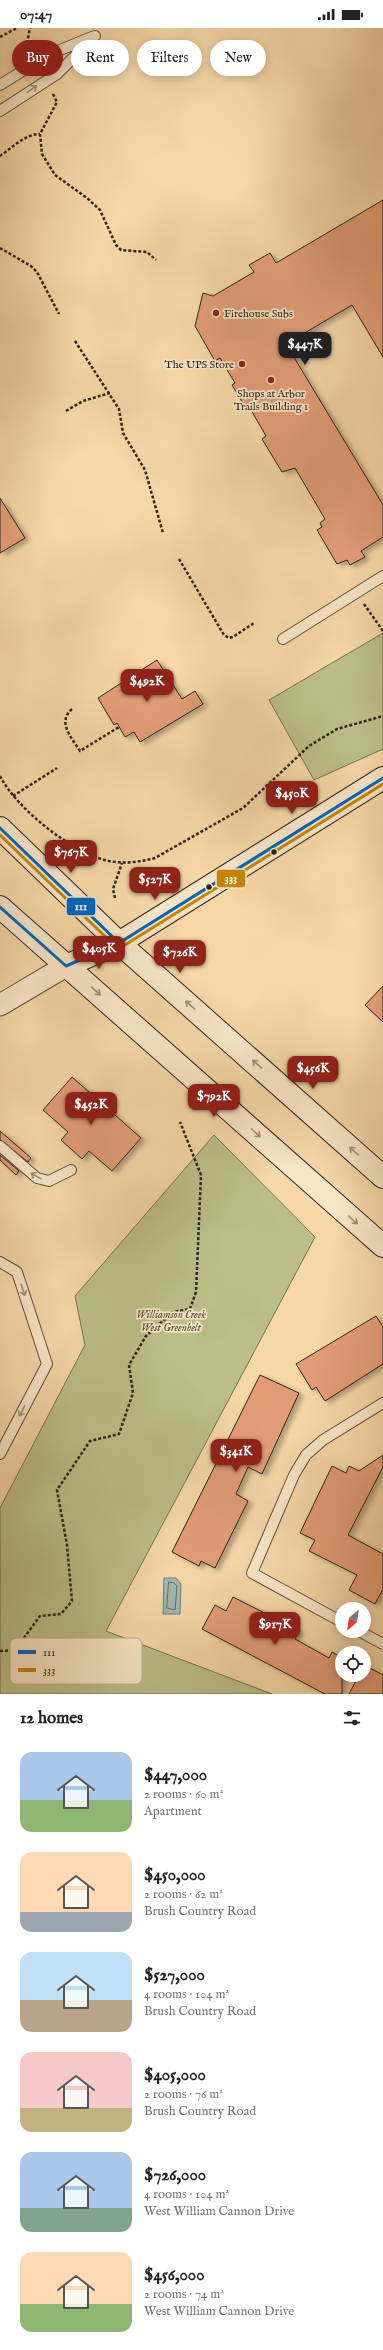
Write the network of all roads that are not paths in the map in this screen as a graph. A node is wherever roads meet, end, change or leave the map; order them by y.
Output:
1 (0, 84) edge
2 (0, 111) edge
3 (383, 576) edge
4 (283, 639) dead end
5 (383, 778) edge
6 (0, 828) edge
7 (0, 907) edge
8 (118, 943) junction
9 (66, 966) junction
10 (0, 1005) edge
11 (0, 1146) edge
12 (71, 1170) dead end
13 (383, 1177) edge
14 (383, 1246) edge
15 (0, 1262) edge
16 (383, 1403) edge
17 (0, 1454) edge
18 (335, 1618) edge
19 (371, 1638) edge
20 (383, 1644) edge

2 -> 1 lane
3 - 4 lane
5 - 8 main road
6 - 8 main road
7 - 9 main road
8 - 9 main road
13 -> 8 main road
9 - 10 street
9 -> 14 main road
12 -> 11 lane
15 -> 17 lane
16 - 18 lane
19 - 20 lane

